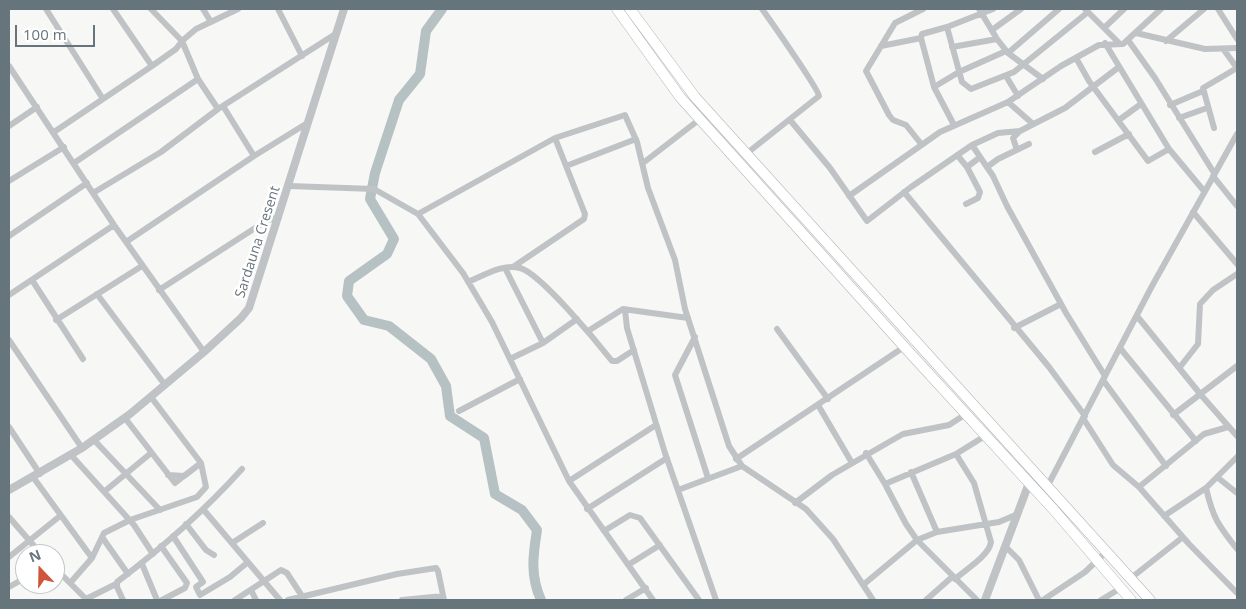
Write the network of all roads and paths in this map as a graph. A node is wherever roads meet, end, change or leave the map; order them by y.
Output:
1 (113, 9) edge
2 (151, 9) edge
3 (203, 9) edge
4 (238, 9) edge
5 (278, 9) edge
6 (344, 9) edge
7 (616, 9) edge
8 (630, 9) edge
9 (762, 9) edge
10 (923, 9) edge
11 (993, 9) edge
12 (1021, 9) edge
13 (1058, 9) edge
14 (1124, 9) edge
15 (1161, 9) edge
16 (1204, 9) edge
17 (1218, 9) edge
18 (48, 10) edge
19 (1087, 10) edge
20 (981, 12) edge
21 (211, 22) junction
22 (947, 28) junction
23 (1104, 28) junction
24 (992, 30) junction
25 (1136, 32) junction
26 (338, 33) junction
27 (921, 38) junction
28 (997, 39) junction
29 (1237, 39) edge
30 (1128, 40) junction
31 (182, 41) junction
32 (1166, 41) junction
33 (1105, 43) junction
34 (1120, 44) junction
35 (881, 46) junction
36 (952, 47) junction
37 (1237, 48) edge
38 (1224, 50) junction
39 (1007, 52) junction
40 (302, 56) junction
41 (1076, 58) junction
42 (1024, 64) junction
43 (9, 66) edge
44 (152, 66) junction
45 (1119, 67) junction
46 (1237, 68) edge
47 (959, 72) junction
48 (1006, 76) junction
49 (198, 79) junction
50 (1043, 79) junction
51 (1094, 87) junction
52 (934, 88) junction
53 (1203, 91) junction
54 (1018, 96) junction
55 (103, 99) junction
56 (1008, 102) junction
57 (1141, 104) junction
58 (1170, 105) junction
59 (37, 107) junction
60 (221, 107) junction
61 (1207, 108) junction
62 (1178, 118) junction
63 (700, 119) junction
64 (790, 120) junction
65 (1119, 120) junction
66 (310, 121) junction
67 (1033, 124) junction
68 (954, 125) junction
69 (9, 126) edge
70 (1214, 128) dead end
71 (1020, 131) junction
72 (54, 132) junction
73 (1129, 134) junction
74 (1237, 134) edge
75 (555, 138) junction
76 (636, 139) junction
77 (972, 144) junction
78 (1029, 144) dead end
79 (922, 145) junction
80 (64, 147) junction
81 (1169, 149) junction
82 (1018, 150) junction
83 (1095, 152) dead end
84 (746, 154) junction
85 (254, 156) junction
86 (958, 156) junction
87 (979, 158) junction
88 (74, 163) junction
89 (643, 163) junction
90 (566, 166) junction
91 (967, 167) junction
92 (987, 167) junction
93 (1214, 174) junction
94 (9, 181) edge
95 (86, 182) junction
96 (289, 186) junction
97 (1204, 191) junction
98 (904, 192) junction
99 (93, 193) junction
100 (849, 196) junction
101 (966, 204) dead end
102 (1237, 206) edge
103 (1193, 212) junction
104 (418, 214) junction
105 (279, 218) junction
106 (114, 225) junction
107 (9, 236) edge
108 (126, 242) junction
109 (1237, 264) edge
110 (142, 266) junction
111 (513, 267) junction
112 (504, 268) junction
113 (1237, 274) edge
114 (32, 280) junction
115 (468, 282) junction
116 (160, 290) junction
117 (97, 294) junction
118 (9, 295) edge
119 (1061, 304) junction
120 (625, 310) junction
121 (1137, 316) junction
122 (688, 318) junction
123 (577, 319) junction
124 (56, 320) junction
125 (1014, 328) junction
126 (777, 330) dead end
127 (588, 331) junction
128 (695, 337) junction
129 (9, 340) edge
130 (543, 343) junction
131 (904, 347) junction
132 (1120, 348) junction
133 (15, 350) junction
134 (634, 350) junction
135 (204, 352) junction
136 (9, 354) edge
137 (512, 358) junction
138 (82, 359) dead end
139 (1180, 368) junction
140 (1236, 369) edge
141 (520, 378) junction
142 (1104, 378) junction
143 (165, 385) junction
144 (1201, 395) junction
145 (150, 397) junction
146 (828, 399) junction
147 (818, 406) junction
148 (459, 411) dead end
149 (966, 414) junction
150 (1173, 415) junction
151 (1084, 417) junction
152 (125, 418) junction
153 (656, 424) junction
154 (9, 427) edge
155 (1228, 427) junction
156 (1236, 433) edge
157 (985, 436) junction
158 (94, 440) junction
159 (1196, 441) junction
160 (82, 448) junction
161 (151, 453) junction
162 (866, 453) junction
163 (956, 454) junction
164 (71, 455) junction
165 (1237, 457) edge
166 (667, 458) junction
167 (736, 459) junction
168 (201, 463) junction
169 (852, 463) junction
170 (742, 466) junction
171 (1166, 466) junction
172 (242, 469) dead end
173 (911, 472) junction
174 (124, 474) junction
175 (36, 476) junction
176 (1218, 477) junction
177 (708, 478) junction
178 (569, 481) junction
179 (1030, 483) junction
180 (885, 484) junction
181 (1047, 487) junction
182 (1139, 487) junction
183 (1206, 488) junction
184 (9, 490) edge
185 (678, 490) junction
186 (105, 491) junction
187 (1237, 494) edge
188 (795, 503) junction
189 (203, 509) junction
190 (587, 509) junction
191 (160, 510) junction
192 (1018, 514) junction
193 (60, 516) junction
194 (1164, 516) junction
195 (9, 518) edge
196 (130, 520) junction
197 (263, 523) dead end
198 (186, 524) junction
199 (985, 525) junction
200 (604, 531) junction
201 (937, 532) junction
202 (173, 536) junction
203 (102, 537) junction
204 (1183, 538) junction
205 (917, 540) junction
206 (28, 542) junction
207 (232, 543) junction
208 (660, 545) junction
209 (162, 546) junction
210 (1006, 547) junction
211 (1237, 549) edge
212 (1107, 551) junction
213 (153, 554) junction
214 (214, 555) dead end
215 (9, 557) edge
216 (92, 558) junction
217 (1097, 560) junction
218 (248, 562) junction
219 (142, 564) junction
220 (628, 565) junction
221 (128, 574) junction
222 (65, 577) edge
223 (954, 578) junction
224 (1131, 578) junction
225 (265, 581) junction
226 (70, 582) junction
227 (116, 584) junction
228 (863, 584) junction
229 (646, 588) junction
230 (1121, 588) junction
231 (251, 590) junction
232 (1237, 593) edge
233 (302, 596) junction
234 (444, 598) edge
235 (86, 599) edge
236 (123, 600) edge
237 (157, 600) edge
238 (162, 600) edge
239 (235, 600) edge
240 (256, 600) edge
241 (280, 600) edge
242 (288, 600) edge
243 (402, 600) edge
244 (626, 600) edge
245 (653, 600) edge
246 (699, 600) edge
247 (716, 600) edge
248 (873, 600) edge
249 (926, 600) edge
250 (977, 600) edge
251 (985, 600) edge
252 (1039, 600) edge
253 (1043, 600) edge
254 (1101, 600) edge
255 (1131, 600) edge
256 (1150, 600) edge

1 - 44 street
2 - 31 street
3 - 21 street
4 - 21 street
5 - 40 street
6 - 26 street, Sardauna Cresent
7 - 63 main road
8 - 84 main road
9 - 64 street
10 - 35 street
11 - 20 street
12 - 24 street
13 - 39 street
14 - 23 street
15 - 25 street
16 - 32 street
17 - 29 street
18 - 55 street
19 - 23 street
19 - 42 street
20 - 22 street
20 - 24 street
21 - 31 street
22 - 27 street
22 - 36 street
23 - 34 street
24 - 28 street
25 - 30 street
25 - 32 street
26 - 40 street
26 - 66 street, Sardauna Cresent
27 - 35 street
27 - 52 street
28 - 36 street
28 - 39 street
30 - 34 street
30 - 58 street
31 - 44 street
31 - 49 street
32 - 38 street
33 - 34 street
33 - 41 street
33 - 45 street
35 - 79 street
36 - 47 street
37 - 38 street
38 - 46 street
39 - 42 street
39 - 47 street
40 - 60 street
41 - 50 street
41 - 51 street
42 - 48 street
42 - 50 street
43 - 59 street
44 - 55 street
45 - 51 street
45 - 57 street
46 - 53 street
47 - 48 street
47 - 52 street
48 - 54 street
49 - 60 street
49 - 88 street
50 - 54 street
51 - 65 street
51 - 67 street
52 - 68 street
53 - 58 street
53 - 61 street
54 - 56 street
55 - 72 street
56 - 67 street
56 - 68 street
57 - 65 street
57 - 81 street
58 - 62 street
59 - 69 street
59 - 72 street
60 - 85 street
60 - 99 street
61 - 62 street
61 - 70 street
62 - 93 street
63 - 89 street
63 - 131 main road
64 - 84 street
64 - 100 street
65 - 73 street
66 - 85 street
66 - 96 street, Sardauna Cresent
67 - 71 street
68 - 79 street
71 - 77 street
71 - 82 street
72 - 80 street
73 - 81 street
73 - 83 street
74 - 93 street
75 - 76 street
75 - 90 street
75 - 104 street
76 - 89 street
76 - 90 street
77 - 86 street
77 - 87 street
78 - 82 street
79 - 100 street
80 - 88 street
80 - 94 street
81 - 97 street
82 - 92 street
84 - 181 main road
85 - 108 street
86 - 91 street
86 - 98 street
87 - 91 street
87 - 92 street
88 - 95 street
89 - 122 street
90 - 111 street
91 - 101 street
92 - 119 street
93 - 97 street
93 - 102 street
95 - 99 street
95 - 107 street
96 - 104 street
96 - 105 street, Sardauna Cresent
97 - 103 street
98 - 100 street
98 - 125 street
99 - 106 street
103 - 109 street
103 - 121 street
104 - 115 street
105 - 116 street
105 - 135 street, Sardauna Cresent
106 - 108 street
106 - 114 street
108 - 110 street
110 - 116 street
110 - 117 street
111 - 112 street
111 - 123 street
112 - 115 street
112 - 130 street
113 - 139 street
114 - 118 street
114 - 124 street
115 - 137 street
116 - 135 street
117 - 124 street
117 - 143 street
119 - 125 street
119 - 142 street
120 - 122 street
120 - 127 street
120 - 134 street
121 - 132 street
121 - 139 street
122 - 128 street
123 - 127 street
123 - 130 street
124 - 138 street
125 - 151 street
126 - 146 street
127 - 134 street
128 - 167 street
128 - 177 street
129 - 133 street
130 - 137 street
131 - 146 street
131 - 149 main road
132 - 142 street
132 - 150 street
133 - 136 street
133 - 160 street
134 - 153 street
135 - 143 street, Sardauna Cresent
137 - 141 street
139 - 144 street
140 - 144 street
141 - 148 street
141 - 178 street
142 - 151 street
142 - 171 street
143 - 145 street, Sardauna Cresent
144 - 150 street
144 - 155 street
145 - 152 street, Sardauna Cresent
145 - 168 street
146 - 147 street
147 - 167 street
147 - 169 street
149 - 157 main road
149 - 162 street
150 - 159 street
151 - 181 street
151 - 182 street
152 - 158 street, Sardauna Cresent
152 - 161 street
153 - 166 street
153 - 178 street
154 - 175 street
155 - 156 street
155 - 159 street
157 - 163 street
157 - 179 main road
158 - 160 street, Sardauna Cresent
158 - 174 street
159 - 171 street
160 - 164 street, Sardauna Cresent
161 - 168 street
161 - 174 street
162 - 169 street
162 - 180 street
163 - 173 street
163 - 199 street
164 - 175 street, Sardauna Cresent
164 - 186 street
165 - 176 street
166 - 185 street
166 - 190 street
167 - 170 street
168 - 191 street
169 - 188 street
170 - 177 street
170 - 188 street
171 - 182 street
172 - 189 street
173 - 180 street
173 - 201 street
174 - 186 street
174 - 191 street
175 - 184 street, Sardauna Cresent
175 - 193 street
176 - 183 street
176 - 187 street
177 - 185 street
178 - 190 street
179 - 192 street
179 - 217 main road
180 - 205 street
181 - 212 main road
182 - 194 street
183 - 194 street
183 - 211 street
185 - 247 street
186 - 196 street
188 - 228 street
189 - 198 street
189 - 207 street
190 - 200 street
191 - 196 street
192 - 199 street
192 - 210 street
193 - 206 street
193 - 216 street
194 - 204 street
195 - 206 street
196 - 203 street
196 - 213 street
197 - 207 street
198 - 202 street
198 - 214 street
199 - 201 street
199 - 223 street
200 - 208 street
200 - 220 street
201 - 205 street
202 - 209 street
202 - 218 street
203 - 216 street
203 - 221 street
204 - 224 street
204 - 232 street
205 - 223 street
205 - 228 street
206 - 215 street
207 - 218 street
208 - 220 street
208 - 246 street
209 - 213 street
209 - 238 street
210 - 251 street
210 - 252 street
212 - 217 street
212 - 224 main road
213 - 219 street
216 - 226 street
217 - 230 main road
217 - 253 street
218 - 225 street
219 - 221 street
219 - 237 street
220 - 229 street
221 - 227 street
222 - 226 street
223 - 249 street
223 - 250 street
224 - 256 main road
225 - 231 street
225 - 233 street
225 - 241 street
226 - 235 street
227 - 235 street
227 - 236 street
228 - 248 street
229 - 244 street
229 - 245 street
230 - 254 street
230 - 255 main road
231 - 239 street
231 - 240 street
233 - 234 street
233 - 242 street
234 - 243 street

